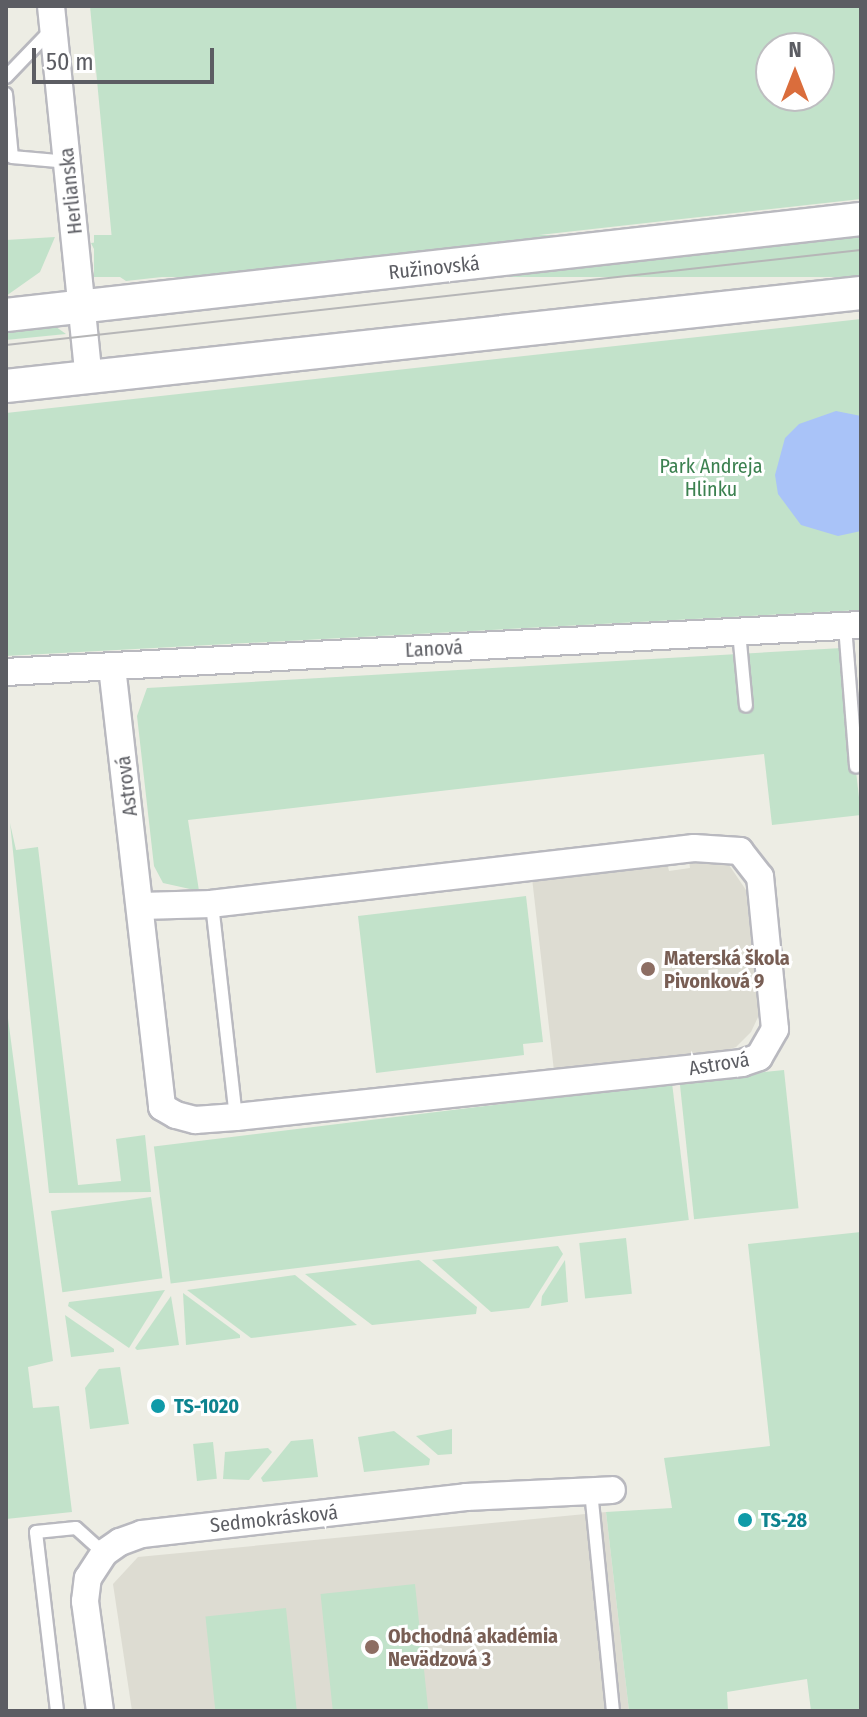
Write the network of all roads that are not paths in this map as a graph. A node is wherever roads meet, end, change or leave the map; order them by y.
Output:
1 (53, 17) edge
2 (6, 77) edge
3 (6, 94) edge
4 (69, 162) junction
5 (861, 219) edge
6 (861, 293) edge
7 (83, 307) junction
8 (6, 315) edge
9 (89, 377) junction
10 (6, 386) edge
11 (853, 626) edge
12 (739, 632) junction
13 (112, 667) junction
14 (6, 672) edge
15 (746, 706) dead end
16 (856, 767) dead end
17 (212, 904) junction
18 (141, 906) junction
19 (236, 1117) junction
20 (601, 1491) joint
21 (104, 1553) junction
22 (57, 1711) edge
23 (100, 1711) edge
24 (613, 1711) edge

1 - 2 lane
1 - 4 street, Herlianska
3 - 4 lane
4 - 7 street, Herlianska
5 - 7 street, Ružinovská
6 - 9 street
7 - 8 street, Ružinovská
7 - 9 street, Herlianska
9 - 10 street
11 - 12 street, Ľanová
11 - 16 lane
12 - 13 street, Ľanová
12 - 15 lane
13 - 14 street, Ľanová
13 - 18 street, Astrová
17 - 18 street, Astrová
17 - 19 lane
17 - 19 street, Astrová
18 - 19 street, Astrová
20 - 21 street, Sedmokrásková
20 - 24 lane
21 - 22 lane
21 - 23 street

